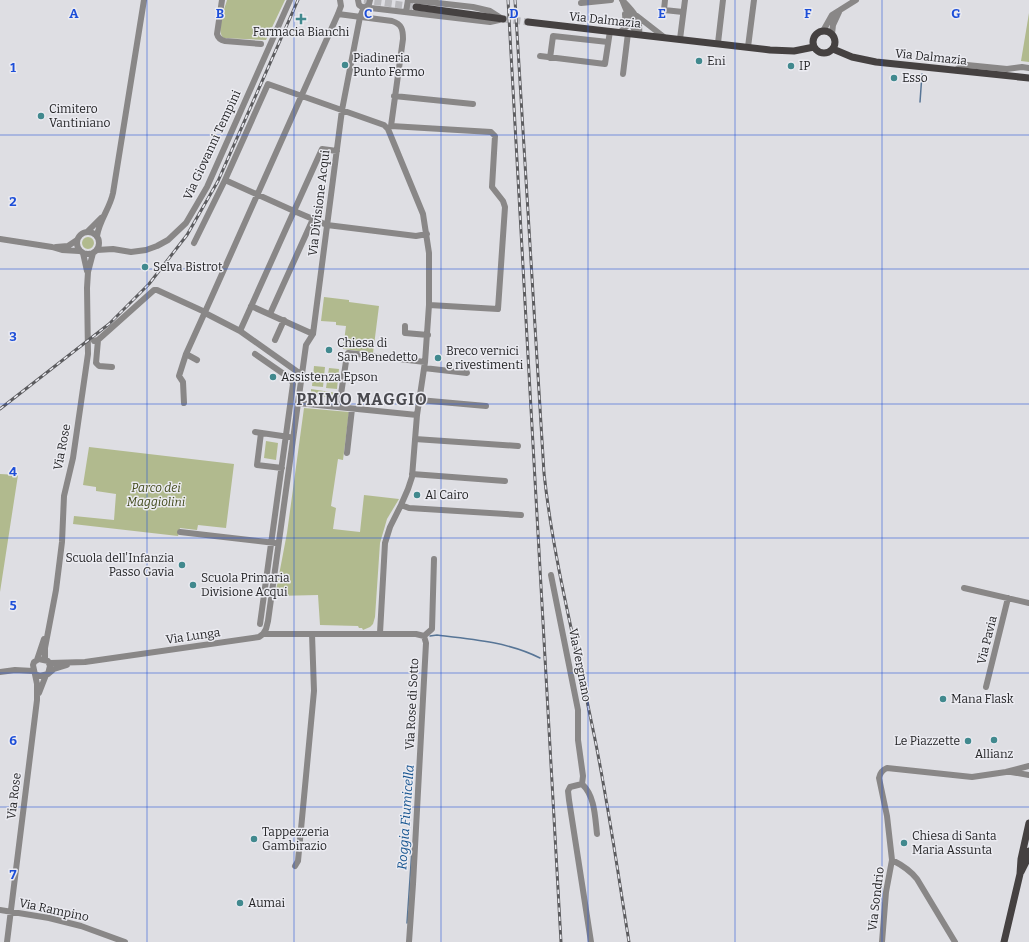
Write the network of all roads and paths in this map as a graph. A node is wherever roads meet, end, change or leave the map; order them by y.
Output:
1 (144, 0) edge
2 (222, 0) edge
3 (290, 0) edge
4 (340, 0) edge
5 (356, 0) edge
6 (370, 0) edge
7 (408, 0) edge
8 (411, 0) tunnel mouth
9 (611, 0) edge
10 (622, 0) edge
11 (665, 0) edge
12 (685, 0) edge
13 (723, 0) edge
14 (754, 0) edge
15 (856, 0) edge
16 (581, 3) dead end
17 (365, 7) junction
18 (416, 7) tunnel mouth
19 (625, 8) junction
20 (840, 10) junction
21 (406, 12) junction
22 (683, 12) junction
23 (338, 14) junction
24 (634, 14) junction
25 (360, 17) junction
26 (503, 19) junction
27 (528, 22) tunnel mouth
28 (610, 31) junction
29 (823, 31) junction
30 (620, 32) junction
31 (628, 33) junction
32 (637, 34) junction
33 (832, 34) junction
34 (664, 37) junction
35 (680, 39) junction
36 (608, 42) junction
37 (718, 43) junction
38 (261, 44) dead end
39 (748, 47) junction
40 (814, 47) junction
41 (833, 49) junction
42 (540, 56) dead end
43 (550, 58) junction
44 (1029, 68) edge
45 (956, 70) junction
46 (623, 74) dead end
47 (1029, 78) edge
48 (301, 96) junction
49 (394, 96) junction
50 (474, 104) dead end
51 (342, 110) junction
52 (390, 127) junction
53 (337, 151) junction
54 (226, 180) junction
55 (258, 194) junction
56 (108, 209) junction
57 (294, 211) junction
58 (313, 219) junction
59 (328, 225) junction
60 (87, 232) junction
61 (427, 234) junction
62 (98, 238) junction
63 (0, 239) edge
64 (77, 240) junction
65 (194, 243) dead end
66 (52, 247) junction
67 (113, 249) junction
68 (81, 252) junction
69 (95, 252) junction
70 (88, 272) junction
71 (429, 305) junction
72 (251, 306) junction
73 (206, 312) junction
74 (270, 314) junction
75 (284, 320) junction
76 (405, 326) dead end
77 (240, 331) junction
78 (312, 334) junction
79 (428, 335) junction
80 (275, 340) dead end
81 (186, 354) junction
82 (255, 354) dead end
83 (274, 355) junction
84 (197, 360) dead end
85 (268, 364) junction
86 (425, 365) junction
87 (112, 367) dead end
88 (467, 373) dead end
89 (302, 375) junction
90 (419, 400) junction
91 (295, 401) junction
92 (184, 403) dead end
93 (486, 406) dead end
94 (339, 407) junction
95 (352, 409) junction
96 (417, 415) junction
97 (286, 436) junction
98 (293, 437) junction
99 (415, 439) junction
100 (518, 446) dead end
101 (347, 453) dead end
102 (282, 468) junction
103 (412, 474) junction
104 (505, 481) dead end
105 (401, 506) junction
106 (522, 515) dead end
107 (180, 532) dead end
108 (271, 543) junction
109 (278, 544) junction
110 (434, 559) dead end
111 (551, 575) dead end
112 (964, 588) dead end
113 (1008, 598) junction
114 (1029, 603) edge
115 (260, 624) dead end
116 (49, 625) junction
117 (380, 633) junction
118 (263, 634) junction
119 (312, 634) junction
120 (424, 636) junction
121 (36, 661) junction
122 (47, 661) junction
123 (76, 662) junction
124 (15, 670) junction
125 (0, 672) edge
126 (34, 672) junction
127 (47, 674) junction
128 (986, 687) dead end
129 (37, 700) junction
130 (1029, 766) edge
131 (1006, 772) junction
132 (1029, 775) edge
133 (582, 784) junction
134 (1029, 823) edge
135 (597, 834) dead end
136 (1029, 851) edge
137 (892, 860) junction
138 (295, 866) dead end
139 (1020, 874) junction
140 (0, 910) edge
141 (11, 912) junction
142 (7, 942) edge
143 (124, 942) edge
144 (409, 942) edge
145 (591, 942) edge
146 (882, 942) edge
147 (955, 942) edge
148 (1004, 942) edge

1 - 56 street
2 - 38 street
3 - 67 street, Via Giovanni Tempini
4 - 23 street
5 - 17 street
6 - 17 street, Via Divisione Acqui
7 - 21 street
8 - 26 street
9 - 16 street
10 - 19 street
10 - 24 street
11 - 22 street
12 - 22 street
13 - 37 street
14 - 39 street
15 - 20 street
17 - 21 street
17 - 25 street, Via Divisione Acqui
18 - 26 main road
19 - 30 street
19 - 32 street
20 - 29 street
20 - 33 street
21 - 26 street
22 - 35 street
23 - 25 street
23 - 48 street
24 - 32 street
24 - 34 street
25 - 49 street
25 - 51 street, Via Divisione Acqui
27 - 28 main road, Via Dalmazia
28 - 30 main road, Via Dalmazia
28 - 36 street
29 - 33 main road
29 - 40 main road
30 - 31 main road, Via Dalmazia
31 - 32 main road, Via Dalmazia
31 - 46 street
32 - 34 main road, Via Dalmazia
33 - 41 main road
34 - 35 main road, Via Dalmazia
35 - 37 main road, Via Dalmazia
36 - 43 street
36 - 43 street
37 - 39 main road, Via Dalmazia
39 - 40 main road, Via Dalmazia
40 - 41 main road
41 - 45 main road, Via Dalmazia
42 - 43 street
44 - 45 street
45 - 47 main road, Via Dalmazia
48 - 51 street
48 - 54 street
48 - 55 street
49 - 50 street
49 - 52 street
51 - 52 street
51 - 53 street, Via Divisione Acqui
52 - 61 street
52 - 71 street
53 - 57 street
53 - 59 street, Via Divisione Acqui
54 - 55 street
54 - 65 street
55 - 57 street
55 - 73 street
56 - 60 street
56 - 62 street
57 - 58 street
57 - 72 street
58 - 59 street
58 - 74 street
59 - 61 street
59 - 78 street, Via Divisione Acqui
60 - 62 street
60 - 64 street
61 - 71 street
62 - 67 street, Via Giovanni Tempini
62 - 69 street
63 - 66 street
64 - 66 street
64 - 68 street
66 - 68 street
67 - 69 street, Via Giovanni Tempini
68 - 69 street
68 - 70 street, Via Rose
69 - 70 street, Via Rose
70 - 116 street, Via Rose
71 - 79 street
72 - 74 street
72 - 77 street
73 - 77 street
73 - 81 street
73 - 87 street
74 - 75 street
75 - 78 street
75 - 80 street
76 - 79 street
77 - 83 street
78 - 89 street, Via Divisione Acqui
79 - 86 street
81 - 84 street
81 - 92 street
82 - 85 street, Via Divisione Acqui
83 - 85 street
83 - 89 street
85 - 91 street, Via Divisione Acqui
86 - 88 street
86 - 90 street
86 - 94 street
89 - 91 street, Via Divisione Acqui
90 - 93 street
90 - 96 street
91 - 94 street
91 - 97 street, Via Divisione Acqui
91 - 98 street, Via Divisione Acqui
94 - 95 street
95 - 96 street
95 - 101 street
96 - 99 street
97 - 98 street
97 - 102 street, Via Divisione Acqui
97 - 102 street
98 - 109 street, Via Divisione Acqui
99 - 100 street
99 - 103 street
102 - 108 street, Via Divisione Acqui
103 - 104 street
103 - 105 street
105 - 106 street
105 - 117 street
107 - 108 street
108 - 109 street
108 - 115 street, Via Divisione Acqui
109 - 118 street, Via Divisione Acqui
110 - 120 street
111 - 133 street, Via Vergnano
112 - 113 street
113 - 114 street
113 - 128 street, Via Pavia
116 - 121 street, Via Rose
116 - 122 street, Via Rose
117 - 119 street, Via Lunga
117 - 120 street, Via Lunga
118 - 119 street, Via Lunga
118 - 123 street, Via Lunga
119 - 138 street
120 - 144 street, Via Rose di Sotto
121 - 122 street
121 - 124 street
121 - 126 street
122 - 123 street, Via Lunga
122 - 127 street
123 - 127 street, Via Lunga
124 - 125 street
124 - 126 street
126 - 127 street
126 - 129 street, Via Rose
127 - 129 street, Via Rose
129 - 141 street, Via Rose
130 - 131 street
131 - 132 street
131 - 137 street, Via Sondrio
133 - 135 street, Via Vergnano
133 - 145 street
134 - 139 main road
136 - 139 main road
137 - 146 street, Via Sondrio
137 - 147 street
139 - 148 main road
140 - 141 street, Via Rampino
141 - 142 street, Via Rose
141 - 143 street, Via Rampino

